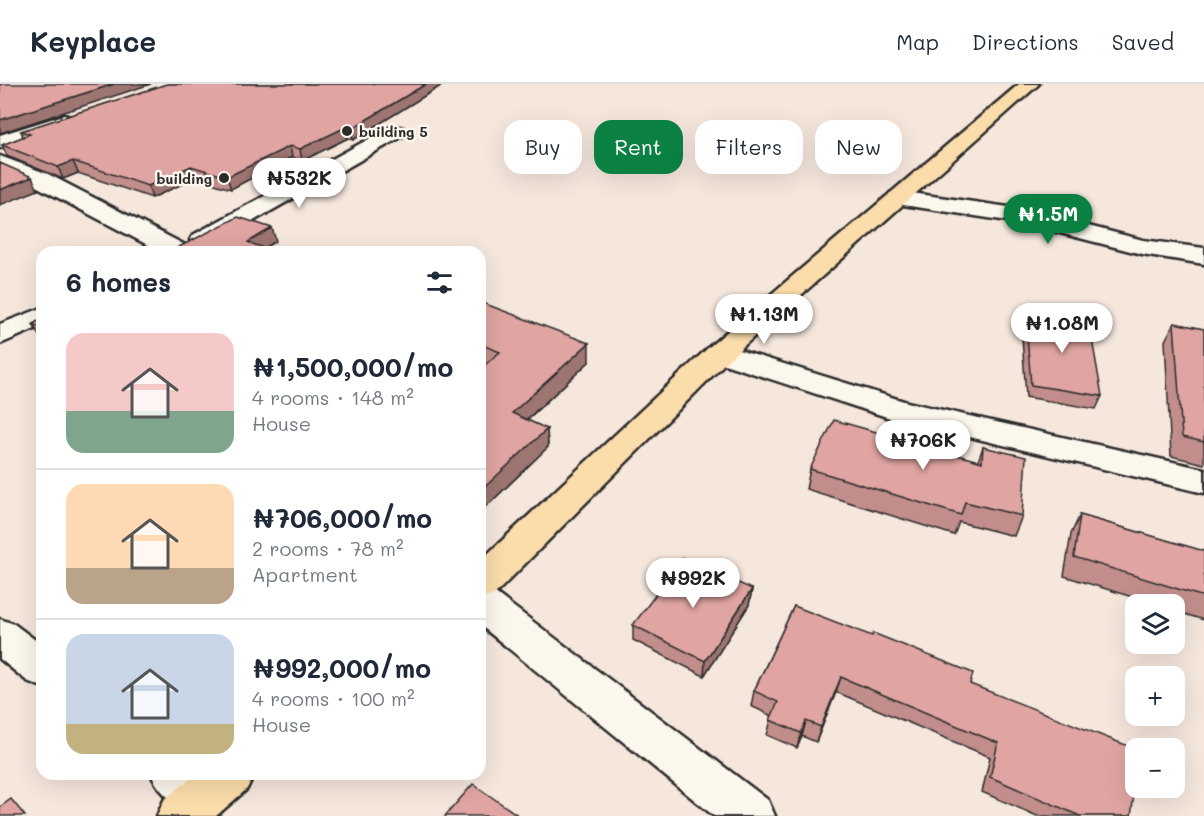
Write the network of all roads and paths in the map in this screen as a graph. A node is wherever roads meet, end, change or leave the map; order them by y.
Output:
1 (1030, 84) edge
2 (77, 117) edge
3 (396, 132) dead end
4 (0, 142) edge
5 (0, 162) edge
6 (898, 198) junction
7 (169, 246) edge
8 (192, 246) edge
9 (1204, 256) edge
10 (36, 319) edge
11 (0, 335) edge
12 (718, 353) junction
13 (1204, 482) edge
14 (486, 578) edge
15 (486, 608) edge
16 (0, 636) edge
17 (36, 664) edge
18 (752, 816) edge

1 - 6 main road
2 - 4 street
3 - 8 street
5 - 7 street
6 - 9 street
6 - 12 main road
10 - 11 street
12 - 13 street
12 - 14 main road
15 - 18 street
16 - 17 street

